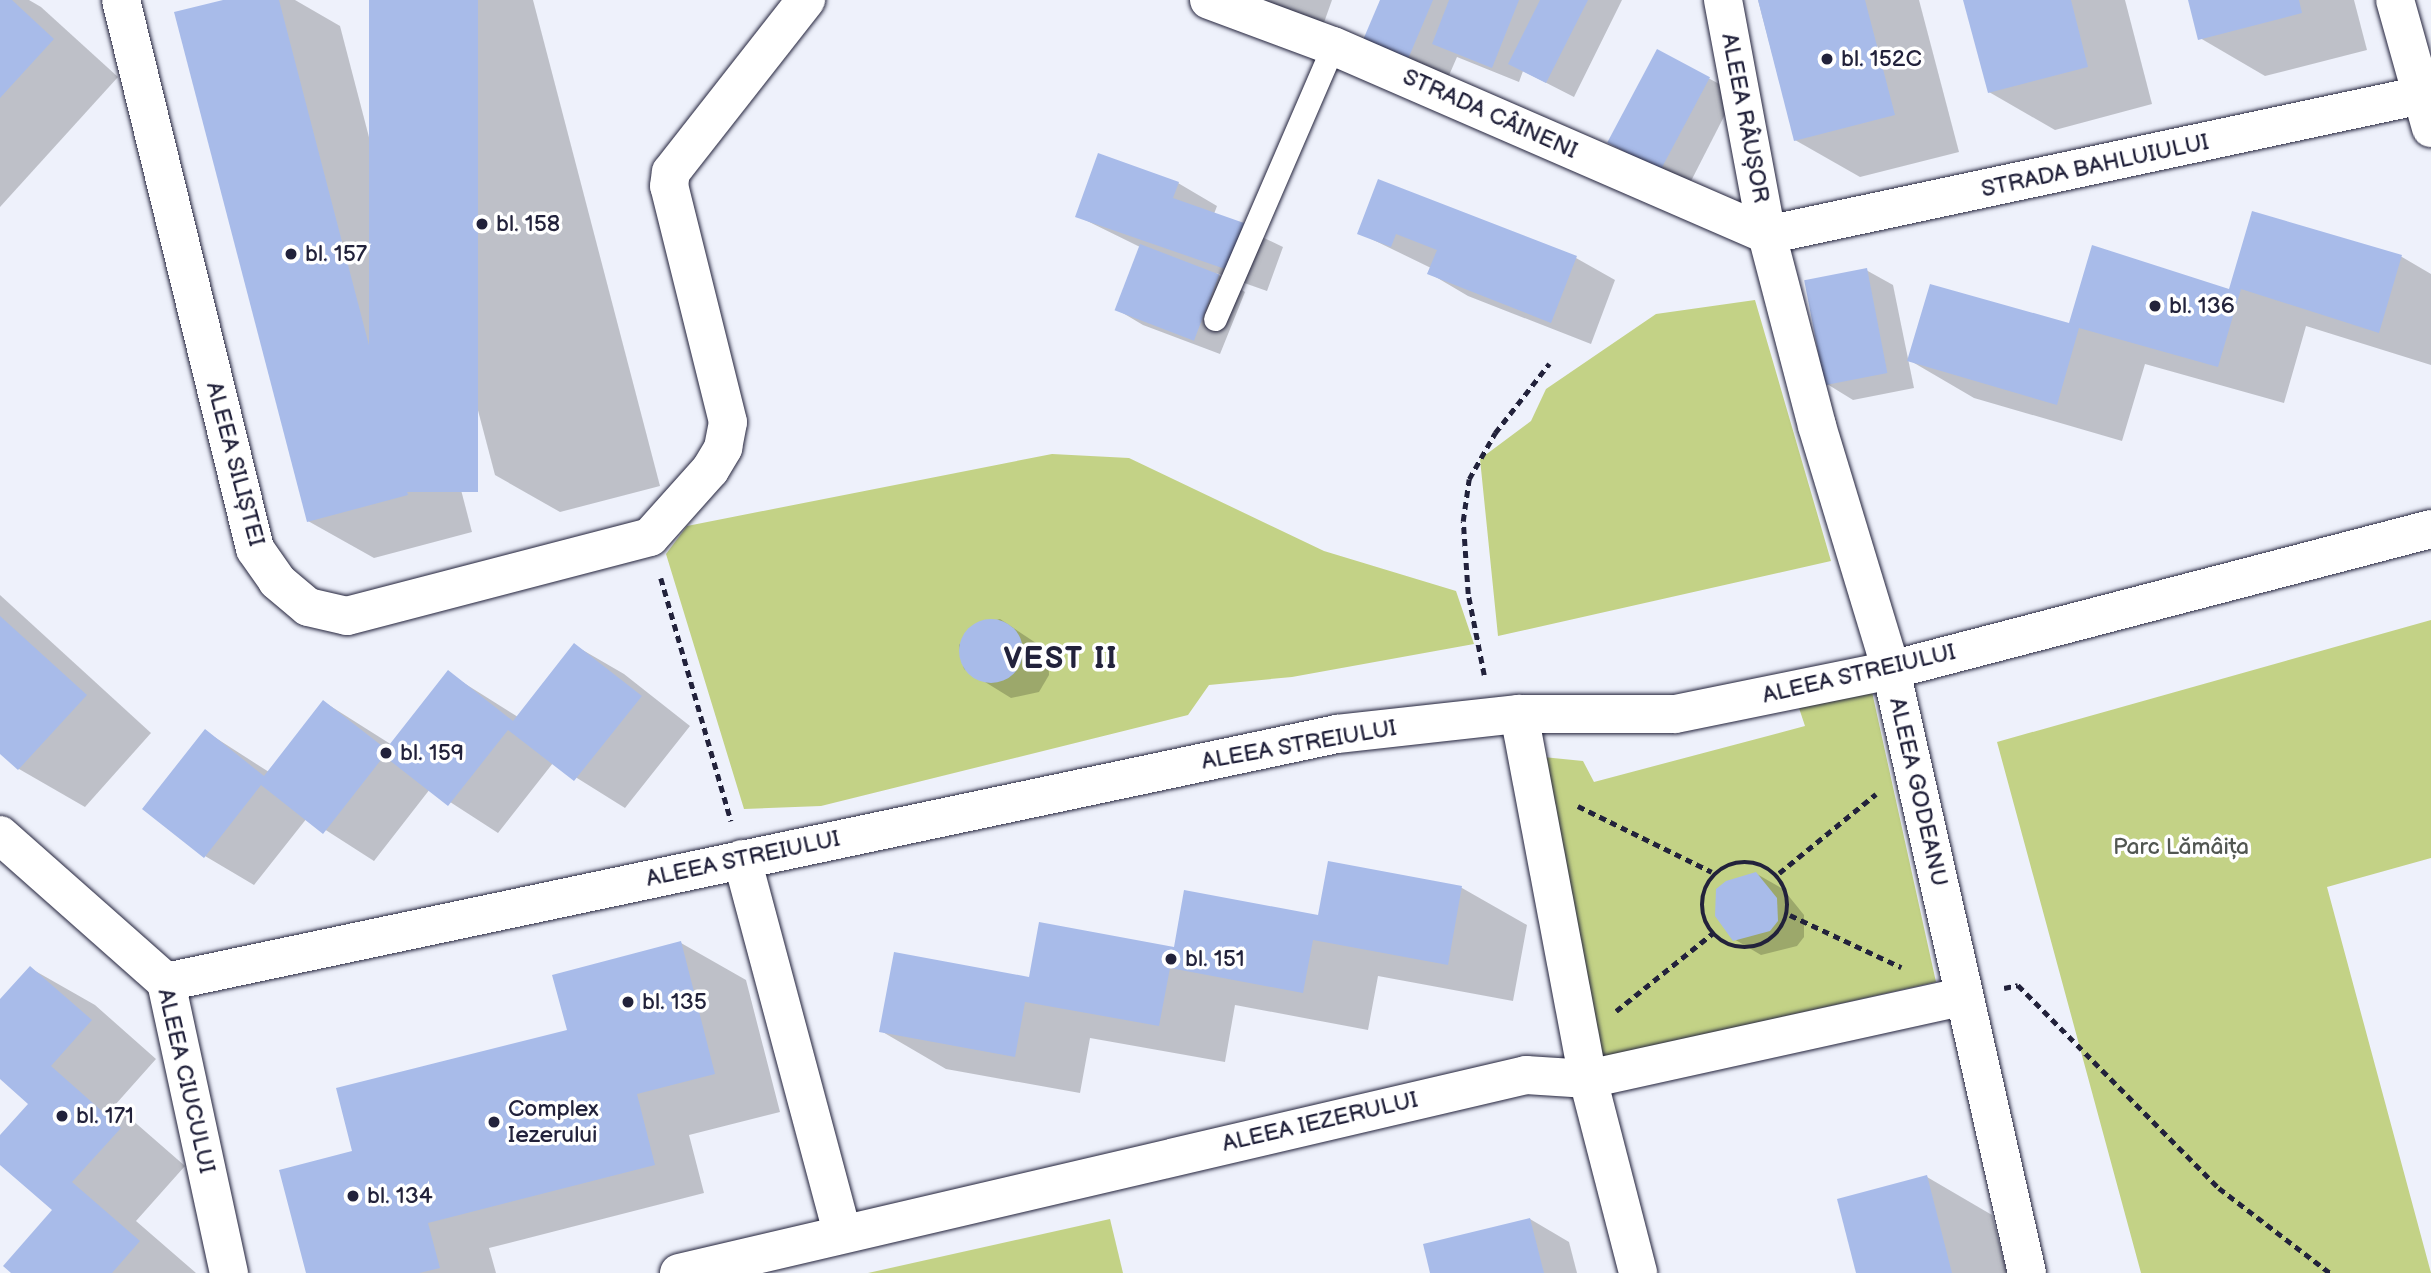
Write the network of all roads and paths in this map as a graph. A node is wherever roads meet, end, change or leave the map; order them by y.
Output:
1 (121, 0) edge
2 (806, 0) edge
3 (1209, 0) edge
4 (1723, 0) edge
5 (2395, 0) edge
6 (1333, 46) junction
7 (2428, 106) edge
8 (1767, 236) junction
9 (1215, 318) dead end
10 (1549, 364) dead end
11 (2431, 529) edge
12 (650, 537) junction
13 (1891, 670) junction
14 (1506, 715) junction
15 (1912, 765) junction
16 (1533, 784) junction
17 (0, 835) edge
18 (742, 859) junction
19 (1712, 872) junction
20 (1779, 873) junction
21 (1790, 915) junction
22 (1714, 933) junction
23 (166, 982) junction
24 (1964, 996) junction
25 (1580, 1039) junction
26 (1588, 1079) junction
27 (842, 1232) junction
28 (229, 1273) edge
29 (679, 1273) edge
30 (1638, 1273) edge
31 (2027, 1273) edge
32 (2330, 1273) edge

1 - 12 street, ALEEA SILIȘTEI
2 - 12 street
3 - 6 street, STRADA CÂINENI
4 - 8 street, ALEEA RÂUȘOR
5 - 7 street, STRADA BAHLUIULUI
6 - 8 street, STRADA CÂINENI
6 - 9 lane
7 - 8 street, STRADA BAHLUIULUI
8 - 13 street, ALEEA GODEANU
10 - 14 path
11 - 13 street, ALEEA STREIULUI
12 - 18 path
13 - 14 street, ALEEA STREIULUI
13 - 15 street, ALEEA GODEANU
14 - 16 street
14 - 18 street, ALEEA STREIULUI
15 - 20 path
15 - 24 street, ALEEA GODEANU
16 - 19 path
16 - 25 street
17 - 23 street, ALEEA CIUCULUI
18 - 23 street, ALEEA STREIULUI
18 - 27 street
19 - 20 path
19 - 22 path
20 - 21 path
21 - 22 path
21 - 24 path
22 - 25 path
23 - 28 street, ALEEA CIUCULUI
24 - 26 street, ALEEA IEZERULUI
24 - 31 street, ALEEA GODEANU
24 - 32 path
25 - 26 street
26 - 27 street, ALEEA IEZERULUI
26 - 30 street
27 - 29 street, ALEEA IEZERULUI

